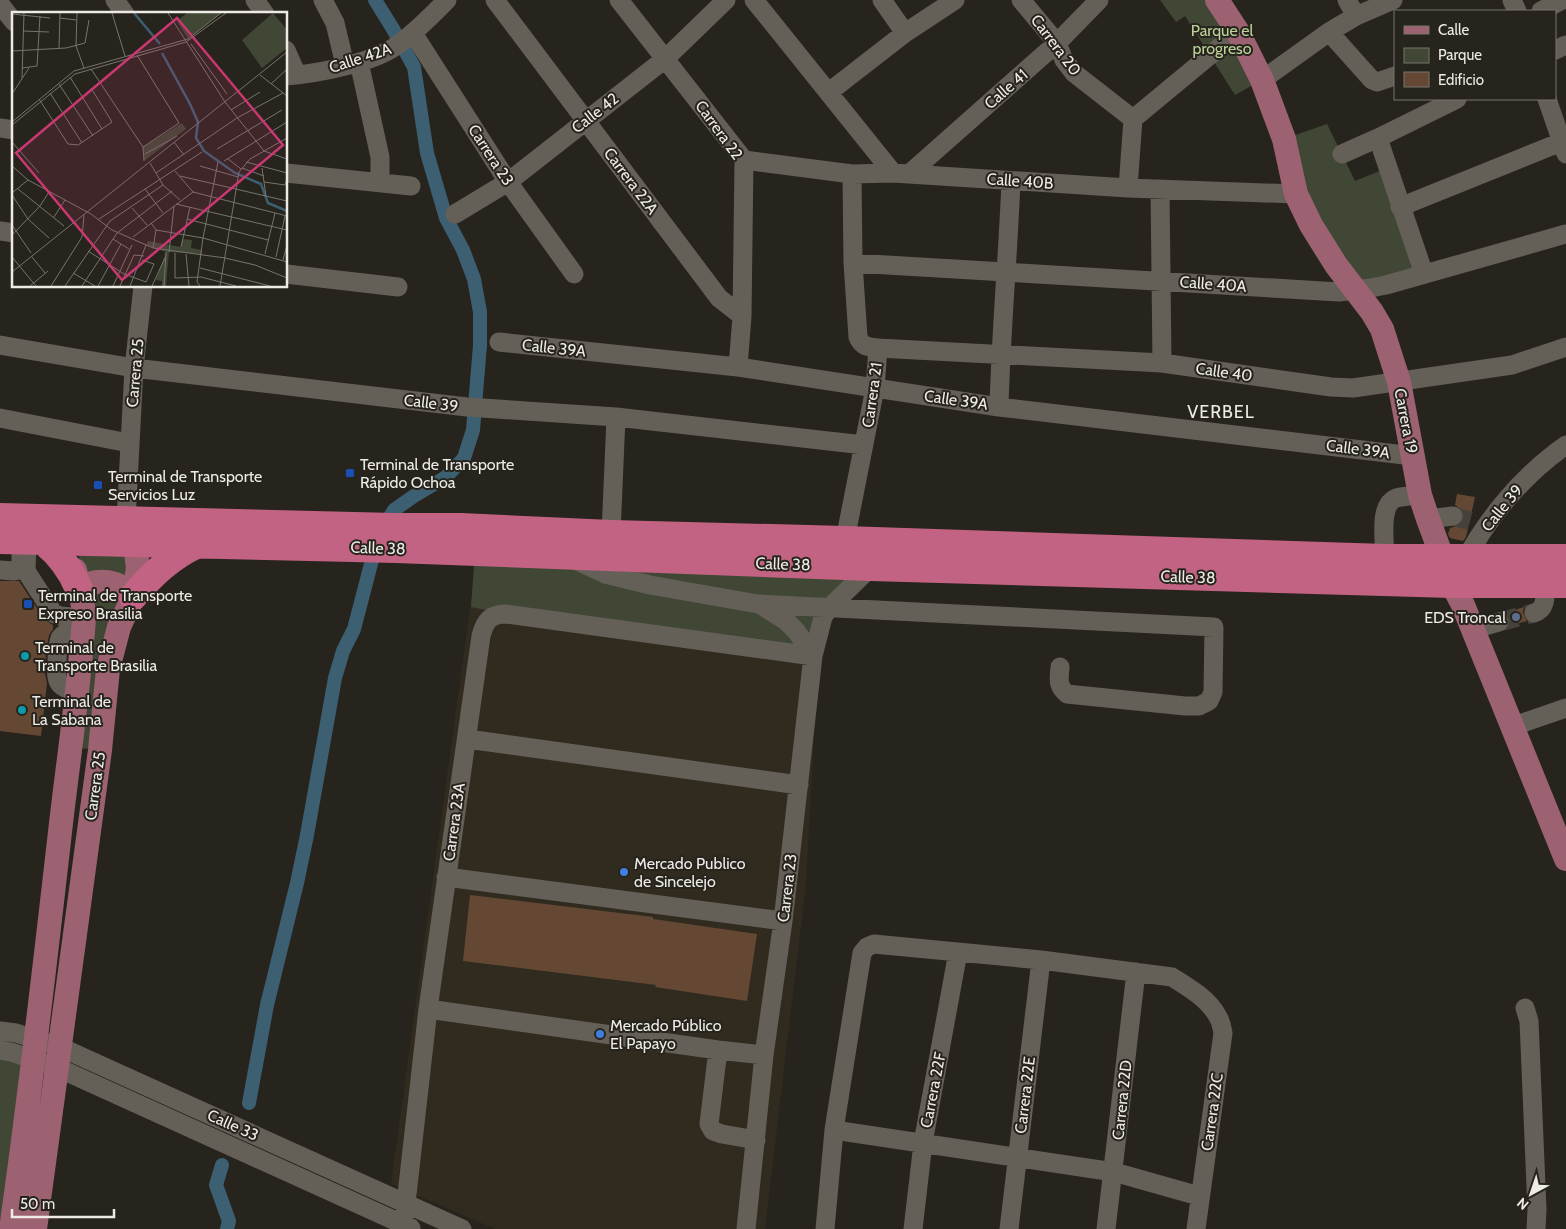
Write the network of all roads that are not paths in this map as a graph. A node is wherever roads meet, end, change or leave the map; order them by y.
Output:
1 (116, 0) edge
2 (254, 0) edge
3 (323, 0) edge
4 (448, 0) edge
5 (494, 0) edge
6 (619, 0) edge
7 (726, 0) edge
8 (754, 0) edge
9 (882, 0) edge
10 (955, 0) edge
11 (1020, 0) edge
12 (1098, 0) edge
13 (1216, 0) edge
14 (1393, 0) edge
15 (1562, 0) edge
16 (0, 4) edge
17 (1352, 8) edge
18 (1544, 10) edge
19 (124, 12) edge
20 (263, 12) edge
21 (12, 19) edge
22 (1238, 32) junction
23 (1329, 32) junction
24 (905, 33) junction
25 (409, 36) junction
26 (1057, 43) junction
27 (288, 59) edge
28 (665, 59) junction
29 (352, 64) junction
30 (292, 76) edge
31 (1388, 78) edge
32 (1262, 80) junction
33 (829, 92) junction
34 (1455, 100) edge
35 (1547, 100) edge
36 (1133, 119) junction
37 (585, 121) junction
38 (1378, 138) junction
39 (1564, 145) edge
40 (1342, 154) dead end
41 (744, 160) junction
42 (288, 173) edge
43 (901, 173) junction
44 (852, 174) junction
45 (1012, 180) junction
46 (508, 182) junction
47 (380, 183) junction
48 (411, 186) dead end
49 (1128, 188) junction
50 (1160, 189) junction
51 (1296, 194) junction
52 (1400, 207) junction
53 (455, 214) dead end
54 (1566, 234) edge
55 (853, 263) junction
56 (1007, 271) junction
57 (288, 274) edge
58 (574, 274) dead end
59 (1424, 274) junction
60 (1162, 280) junction
61 (398, 287) dead end
62 (143, 288) edge
63 (1356, 290) junction
64 (742, 316) junction
65 (499, 342) dead end
66 (0, 344) edge
67 (1566, 347) edge
68 (878, 348) junction
69 (1001, 354) junction
70 (1162, 363) junction
71 (738, 367) junction
72 (134, 368) junction
73 (1399, 382) junction
74 (875, 388) junction
75 (1000, 407) junction
76 (616, 417) junction
77 (0, 418) edge
78 (129, 443) junction
79 (864, 445) junction
80 (1566, 445) edge
81 (1413, 456) junction
82 (1420, 495) junction
83 (0, 517) edge
84 (1428, 519) junction
85 (1468, 523) junction
86 (79, 530) junction
87 (129, 532) junction
88 (611, 534) junction
89 (363, 537) junction
90 (395, 538) junction
91 (845, 540) junction
92 (23, 541) edge
93 (196, 545) junction
94 (567, 556) junction
95 (1385, 558) junction
96 (1454, 558) junction
97 (1566, 558) edge
98 (871, 566) junction
99 (0, 570) edge
100 (1452, 584) junction
101 (1555, 584) edge
102 (79, 589) junction
103 (133, 597) junction
104 (758, 604) junction
105 (829, 608) junction
106 (1534, 614) tunnel mouth
107 (1499, 622) tunnel mouth
108 (83, 626) junction
109 (1472, 630) junction
110 (813, 656) junction
111 (1060, 667) dead end
112 (1566, 708) edge
113 (1512, 727) junction
114 (466, 739) junction
115 (799, 785) junction
116 (1565, 851) edge
117 (446, 877) junction
118 (783, 921) junction
119 (958, 952) junction
120 (1040, 960) junction
121 (1136, 972) junction
122 (1525, 1008) dead end
123 (428, 1009) junction
124 (0, 1030) edge
125 (35, 1049) junction
126 (0, 1050) edge
127 (718, 1050) junction
128 (764, 1055) junction
129 (58, 1057) junction
130 (834, 1130) junction
131 (756, 1140) junction
132 (923, 1143) junction
133 (1017, 1158) junction
134 (1114, 1172) junction
135 (1200, 1196) junction
136 (406, 1203) junction
137 (407, 1226) edge
138 (11, 1229) edge
139 (35, 1229) edge
140 (462, 1229) edge
141 (746, 1229) edge
142 (825, 1229) edge
143 (913, 1229) edge
144 (1009, 1229) edge
145 (1106, 1229) edge
146 (1196, 1229) edge
147 (1536, 1229) edge

1 - 19 street
2 - 20 street
3 - 29 street
4 - 25 street, Calle 42A
5 - 37 street, Carrera 22A
6 - 28 street, Carrera 22
7 - 28 street, Calle 42
8 - 33 street
9 - 24 street
10 - 24 street
11 - 26 street, Carrera 20
12 - 26 street, Calle 41
13 - 22 main road, Carrera 19
14 - 17 street
15 - 18 street
16 - 21 street
17 - 23 street
22 - 32 main road, Carrera 19
22 - 36 street
23 - 31 street
23 - 32 street
24 - 33 street
25 - 29 street, Calle 42A
25 - 46 street, Carrera 23
26 - 36 street, Carrera 20
26 - 43 street, Calle 41
27 - 30 street
28 - 37 street, Calle 42
28 - 41 street, Carrera 22
29 - 30 street, Calle 42A
29 - 47 street
32 - 51 main road, Carrera 19
33 - 43 street
34 - 38 street
35 - 39 street
36 - 49 street
37 - 46 street, Calle 42
37 - 64 street, Carrera 22A
38 - 40 street
38 - 52 street
39 - 52 street
41 - 44 street, Calle 40B
41 - 64 street, Carrera 22
42 - 47 street
43 - 44 street, Calle 40B
43 - 45 street, Calle 40B
44 - 55 street, Carrera 21
45 - 49 street, Calle 40B
45 - 56 street
46 - 53 street, Calle 42
46 - 58 street, Carrera 23
47 - 48 street
49 - 50 street, Calle 40B
50 - 51 street, Calle 40B
50 - 60 street
51 - 63 main road, Carrera 19
52 - 59 street
54 - 59 street, Calle 40A
55 - 56 street, Calle 40A
55 - 68 street, Carrera 21
56 - 60 street, Calle 40A
56 - 69 street
57 - 61 street
59 - 63 street, Calle 40A
60 - 63 street, Calle 40A
60 - 70 street
62 - 72 street, Carrera 25
63 - 73 main road, Carrera 19
64 - 71 street
65 - 71 street, Calle 39A
66 - 72 street, Calle 39
67 - 73 street, Calle 40
68 - 69 street, Calle 40
68 - 74 street, Carrera 21
69 - 70 street, Calle 40
69 - 75 street
70 - 73 street, Calle 40
71 - 74 street, Calle 39A
72 - 76 street, Calle 39
72 - 78 street, Carrera 25
73 - 81 main road, Carrera 19
74 - 75 street, Calle 39A
74 - 79 street, Carrera 21
75 - 81 street, Calle 39A
76 - 79 street, Calle 39
76 - 88 street
77 - 78 street
78 - 87 street, Carrera 25
79 - 91 street, Carrera 21
80 - 85 street, Calle 39
81 - 82 main road, Carrera 19
82 - 84 main road, Carrera 19
82 - 95 street
83 - 86 highway, Calle 38
84 - 85 street
84 - 96 main road, Carrera 19
85 - 96 street, Calle 39
86 - 87 highway, Calle 38
86 - 92 highway, Calle 38
86 - 102 main road, Carrera 25
87 - 89 highway, Calle 38
87 - 93 highway, Calle 38
87 - 103 main road, Carrera 25
88 - 90 highway, Calle 38
88 - 91 highway, Calle 38
89 - 90 highway, Calle 38
89 - 93 highway, Calle 38
90 - 94 highway, Calle 38
91 - 95 highway, Calle 38
92 - 99 street
92 - 102 highway
92 - 108 street
93 - 103 highway
94 - 98 highway, Calle 38
94 - 104 street
95 - 96 highway, Calle 38
96 - 97 highway, Calle 38
96 - 100 main road, Carrera 19
98 - 100 highway, Calle 38
98 - 105 street, Carrera 23
100 - 101 highway, Calle 38
100 - 109 main road, Carrera 19
101 - 106 street
102 - 103 main road
102 - 108 main road, Carrera 25
103 - 129 main road, Carrera 25
104 - 105 street
104 - 110 street
105 - 110 street, Carrera 23
105 - 111 street
107 - 109 street
108 - 125 main road, Carrera 25
109 - 113 main road, Carrera 19
110 - 114 street, Carrera 23A
110 - 115 street, Carrera 23
112 - 113 street
113 - 116 main road, Carrera 19
114 - 115 street
114 - 117 street, Carrera 23A
115 - 118 street, Carrera 23
117 - 118 street
117 - 123 street, Carrera 23A
118 - 128 street, Carrera 23
119 - 120 street, Carrera 22C
119 - 130 street, Carrera 22C
119 - 132 street, Carrera 22F
120 - 121 street, Carrera 22C
120 - 133 street, Carrera 22E
121 - 134 street, Carrera 22D
121 - 135 street, Carrera 22C
122 - 147 street
123 - 127 street
123 - 136 street, Carrera 23A
124 - 125 street, Calle 33
125 - 126 street, Calle 33
125 - 129 street, Calle 33
125 - 138 main road, Carrera 25
127 - 128 street
127 - 131 street
128 - 131 street, Carrera 23
129 - 136 street, Calle 33
129 - 137 street, Calle 33
129 - 139 main road, Carrera 25
130 - 132 street
130 - 142 street, Carrera 22C
131 - 141 street, Carrera 23
132 - 133 street
132 - 143 street, Carrera 22F
133 - 134 street
133 - 144 street, Carrera 22E
134 - 135 street
134 - 145 street, Carrera 22D
135 - 146 street, Carrera 22C
136 - 137 street, Carrera 23A
136 - 140 street, Calle 33

